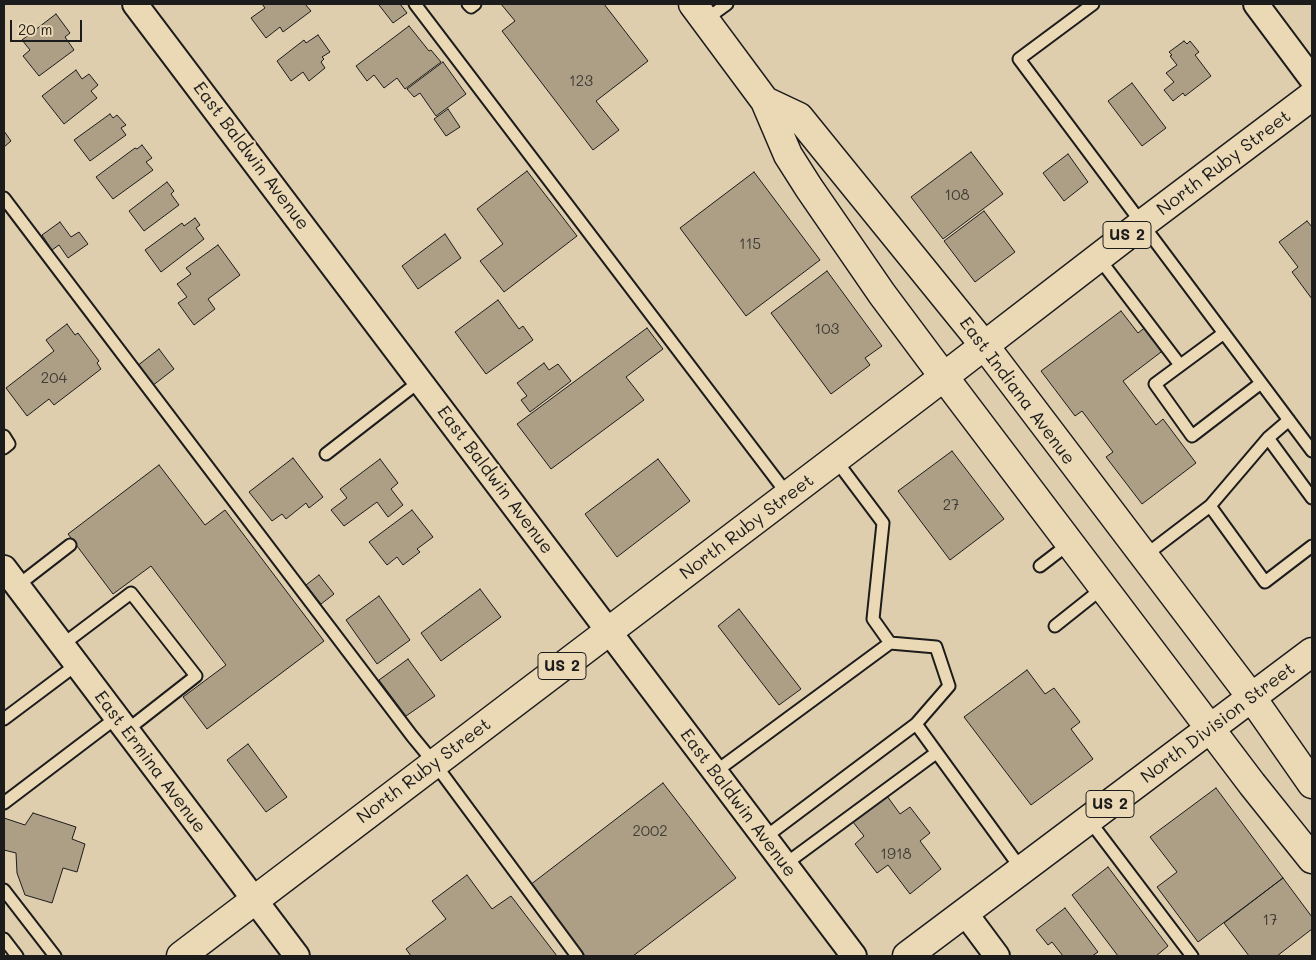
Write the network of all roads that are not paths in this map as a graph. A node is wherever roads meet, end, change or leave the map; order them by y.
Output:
1 (135, 4) edge
2 (415, 4) edge
3 (726, 4) edge
4 (1093, 4) edge
5 (1256, 4) edge
6 (699, 12) edge
7 (1312, 79) edge
8 (1312, 96) edge
9 (766, 100) junction
10 (4, 198) edge
11 (1142, 224) junction
12 (1098, 257) junction
13 (1224, 333) junction
14 (984, 345) junction
15 (1180, 365) junction
16 (944, 377) junction
17 (420, 381) junction
18 (1261, 383) junction
19 (1289, 420) junction
20 (4, 436) edge
21 (1268, 438) junction
22 (4, 448) edge
23 (1312, 451) edge
24 (326, 454) dead end
25 (835, 459) junction
26 (788, 495) junction
27 (1312, 498) edge
28 (1210, 506) junction
29 (1070, 542) junction
30 (70, 545) dead end
31 (1312, 546) edge
32 (1143, 557) junction
33 (1040, 566) dead end
34 (10, 577) edge
35 (1104, 587) junction
36 (1054, 626) dead end
37 (609, 632) junction
38 (890, 643) junction
39 (62, 645) junction
40 (1312, 652) edge
41 (76, 664) junction
42 (1252, 698) junction
43 (4, 720) edge
44 (121, 724) junction
45 (916, 724) junction
46 (1211, 728) junction
47 (936, 753) junction
48 (435, 764) junction
49 (715, 772) junction
50 (1312, 784) edge
51 (4, 803) edge
52 (1089, 820) junction
53 (764, 838) junction
54 (1312, 859) edge
55 (784, 864) junction
56 (1022, 870) junction
57 (4, 890) edge
58 (256, 901) junction
59 (965, 913) junction
60 (4, 939) edge
61 (17, 956) edge
62 (55, 956) edge
63 (181, 956) edge
64 (297, 956) edge
65 (577, 956) edge
66 (854, 956) edge
67 (907, 956) edge
68 (997, 956) edge
69 (1192, 956) edge

1 - 17 street, East Baldwin Avenue
2 - 26 lane
3 - 6 lane
4 - 11 lane
5 - 7 street
6 - 9 main road, East Indiana Avenue
8 - 11 main road, North Ruby Street / US 2
9 - 14 main road, East Indiana Avenue
9 - 16 main road, East Indiana Avenue
10 - 48 lane
11 - 12 main road, North Ruby Street / US 2
11 - 13 lane
12 - 14 main road, North Ruby Street / US 2
12 - 15 lane
13 - 15 lane
13 - 18 lane
14 - 16 main road, North Ruby Street / US 2
14 - 32 main road, East Indiana Avenue
15 - 18 lane
16 - 25 main road, North Ruby Street / US 2
16 - 29 main road, East Indiana Avenue
17 - 24 lane
17 - 37 street, East Baldwin Avenue
18 - 19 lane
19 - 21 lane
19 - 23 lane
20 - 22 lane
21 - 27 lane
21 - 28 lane
25 - 26 main road, North Ruby Street / US 2
25 - 38 lane
26 - 37 main road, North Ruby Street / US 2
28 - 31 lane
28 - 32 lane
29 - 33 lane
29 - 35 main road, East Indiana Avenue
30 - 34 lane
32 - 42 main road, East Indiana Avenue
34 - 39 street, East Ermina Avenue
35 - 36 lane
35 - 46 main road, East Indiana Avenue
37 - 48 main road, North Ruby Street / US 2
37 - 49 street, East Baldwin Avenue
38 - 45 lane
38 - 49 lane
39 - 41 street, East Ermina Avenue
39 - 44 lane
40 - 42 main road, North Division Street / US 2
41 - 43 lane
41 - 44 street, East Ermina Avenue
42 - 46 main road, North Division Street / US 2
42 - 50 main road, East Indiana Avenue
44 - 51 lane
44 - 58 street, East Ermina Avenue
45 - 47 lane
45 - 53 lane
46 - 52 main road, North Division Street / US 2
46 - 54 main road, East Indiana Avenue
47 - 55 lane
47 - 56 lane
48 - 58 main road, North Ruby Street / US 2
48 - 65 lane
49 - 53 street, East Baldwin Avenue
52 - 56 main road, North Division Street / US 2
52 - 69 lane
53 - 55 street, East Baldwin Avenue
55 - 66 street, East Baldwin Avenue
56 - 59 main road, North Division Street / US 2
57 - 62 lane
58 - 63 main road, North Ruby Street / US 2
58 - 64 street, East Ermina Avenue
59 - 67 main road, North Division Street / US 2
59 - 68 street
60 - 61 lane

